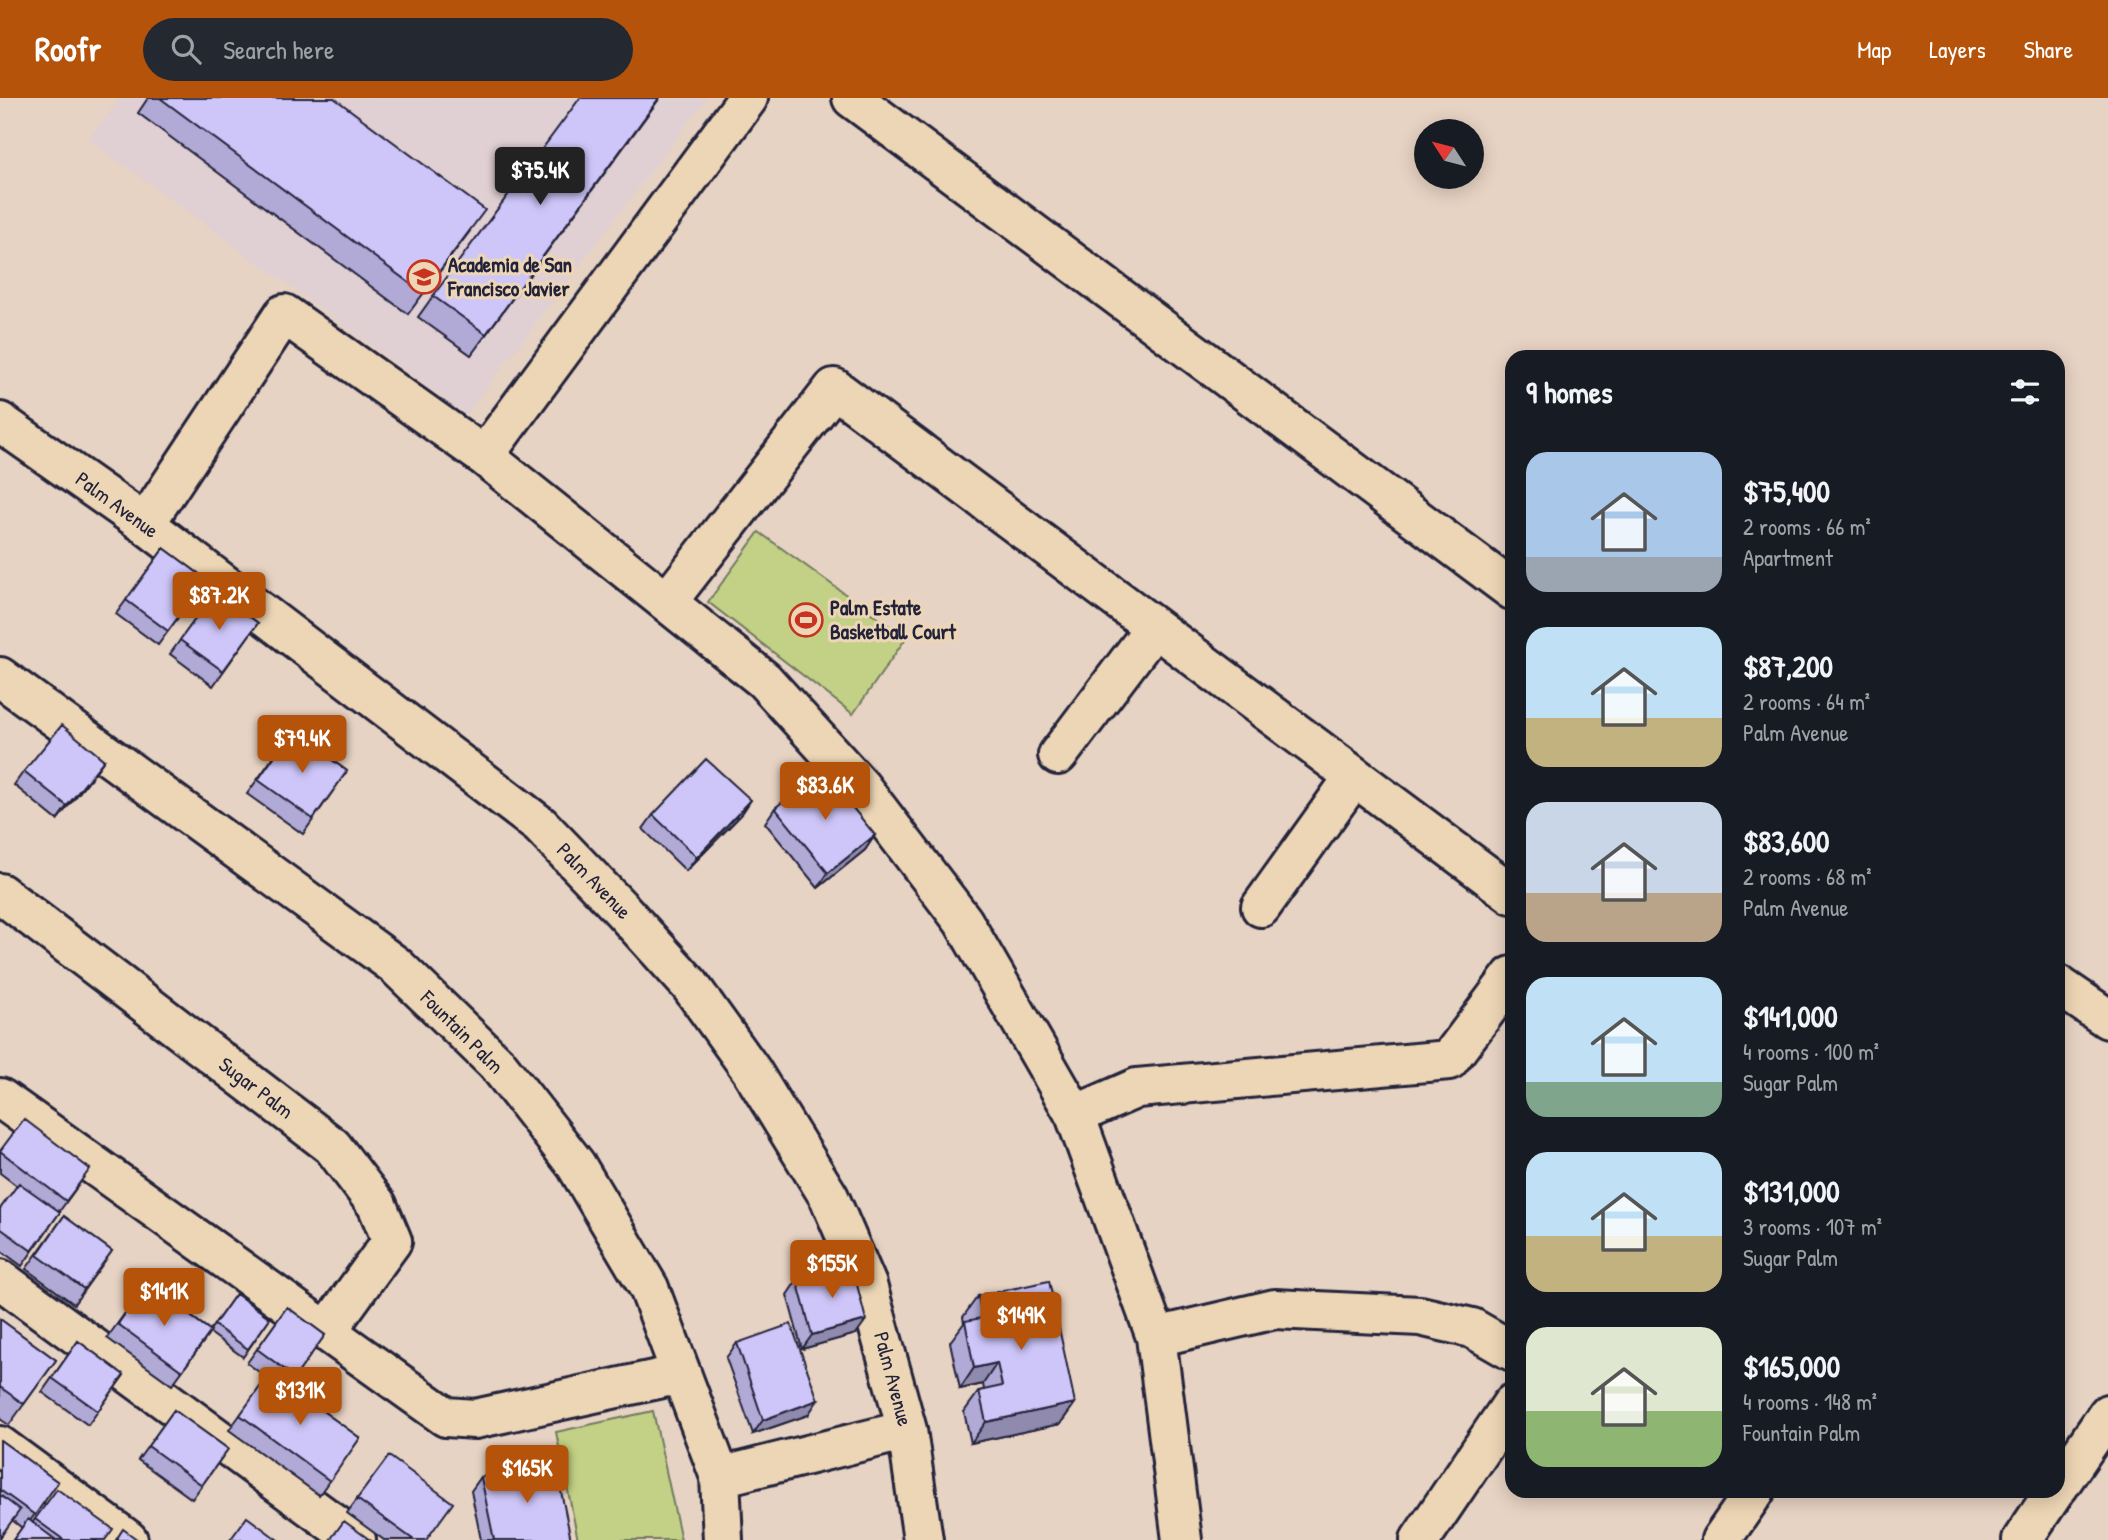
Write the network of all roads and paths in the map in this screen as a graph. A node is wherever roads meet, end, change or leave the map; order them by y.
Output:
1 (748, 98) edge
2 (852, 98) edge
3 (0, 422) edge
4 (484, 456) junction
5 (145, 524) junction
6 (1505, 585) edge
7 (667, 603) junction
8 (1154, 628) junction
9 (0, 677) edge
10 (1058, 755) dead end
11 (1354, 777) junction
12 (1505, 889) edge
13 (0, 893) edge
14 (1261, 906) dead end
15 (1505, 985) edge
16 (2065, 990) edge
17 (2108, 1018) edge
18 (0, 1098) edge
19 (1075, 1115) junction
20 (0, 1279) edge
21 (326, 1332) junction
22 (1156, 1337) junction
23 (1505, 1347) edge
24 (681, 1374) junction
25 (1505, 1414) edge
26 (2108, 1414) edge
27 (907, 1430) junction
28 (0, 1446) edge
29 (720, 1477) junction
30 (2065, 1477) edge
31 (1750, 1498) edge
32 (2052, 1498) edge
33 (2031, 1537) edge
34 (128, 1540) edge
35 (356, 1540) edge
36 (723, 1540) edge
37 (923, 1540) edge
38 (1182, 1540) edge
39 (1420, 1540) edge
40 (1721, 1540) edge

1 - 4 street
2 - 6 street
3 - 5 street, Palm Avenue
4 - 5 street
4 - 7 street
5 - 27 street, Palm Avenue
7 - 8 street
7 - 19 street
8 - 10 street
8 - 11 street
9 - 24 street, Fountain Palm
11 - 12 street
11 - 14 street
13 - 21 street, Sugar Palm
15 - 19 street
16 - 17 street
18 - 21 street
19 - 22 street
20 - 35 street
21 - 24 street
22 - 23 street
22 - 38 street
24 - 29 street, Fountain Palm
25 - 39 street
26 - 30 street
27 - 29 street
27 - 37 street, Palm Avenue
28 - 34 street
29 - 36 street, Fountain Palm
31 - 40 street
32 - 33 street

